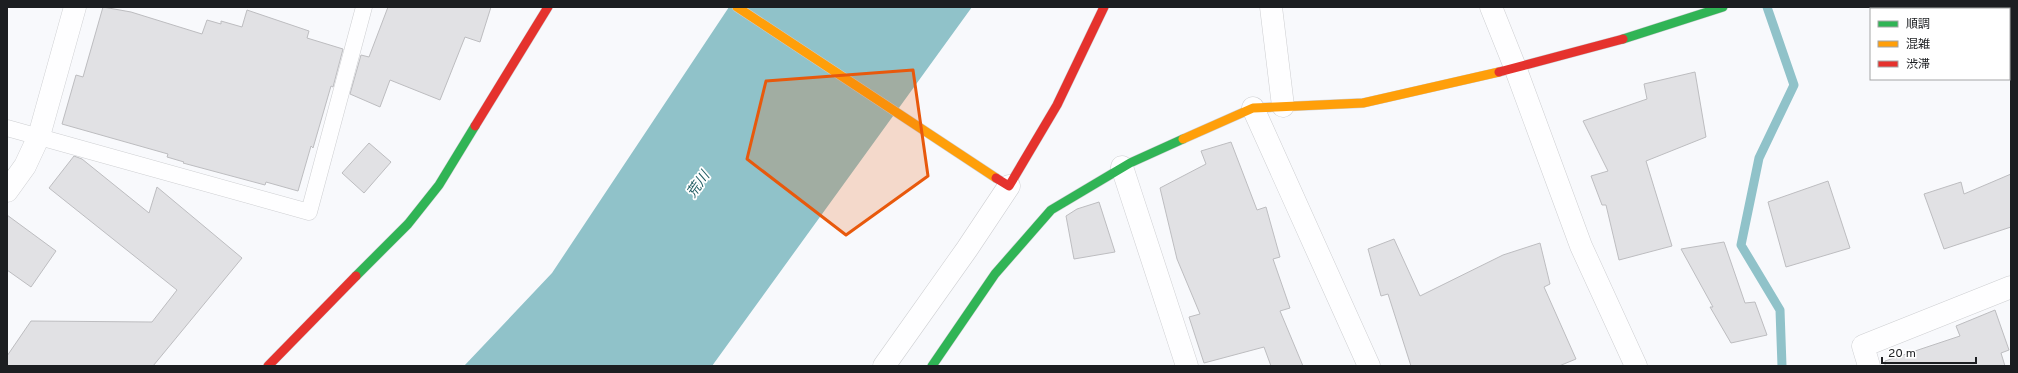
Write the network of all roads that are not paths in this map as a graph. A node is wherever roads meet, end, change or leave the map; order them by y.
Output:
1 (75, 7) edge
2 (364, 7) edge
3 (548, 7) edge
4 (738, 7) edge
5 (1104, 7) edge
6 (1271, 7) edge
7 (1491, 7) edge
8 (1723, 7) edge
9 (1515, 67) junction
10 (1283, 106) junction
11 (1253, 108) junction
12 (7, 128) edge
13 (39, 136) junction
14 (1122, 167) junction
15 (1009, 186) junction
16 (7, 190) edge
17 (2011, 287) edge
18 (268, 366) edge
19 (884, 366) edge
20 (932, 366) edge
21 (1187, 366) edge
22 (1369, 366) edge
23 (1636, 366) edge
24 (1869, 366) edge

1 - 13 street
2 - 13 lane
3 - 18 street
4 - 15 street
5 - 15 street
6 - 10 street
7 - 9 street
8 - 9 street
9 - 10 street
9 - 23 street
10 - 11 street
11 - 14 street
11 - 22 street
12 - 13 lane
13 - 16 street
14 - 20 street
14 - 21 street
15 - 19 street
17 - 24 street

